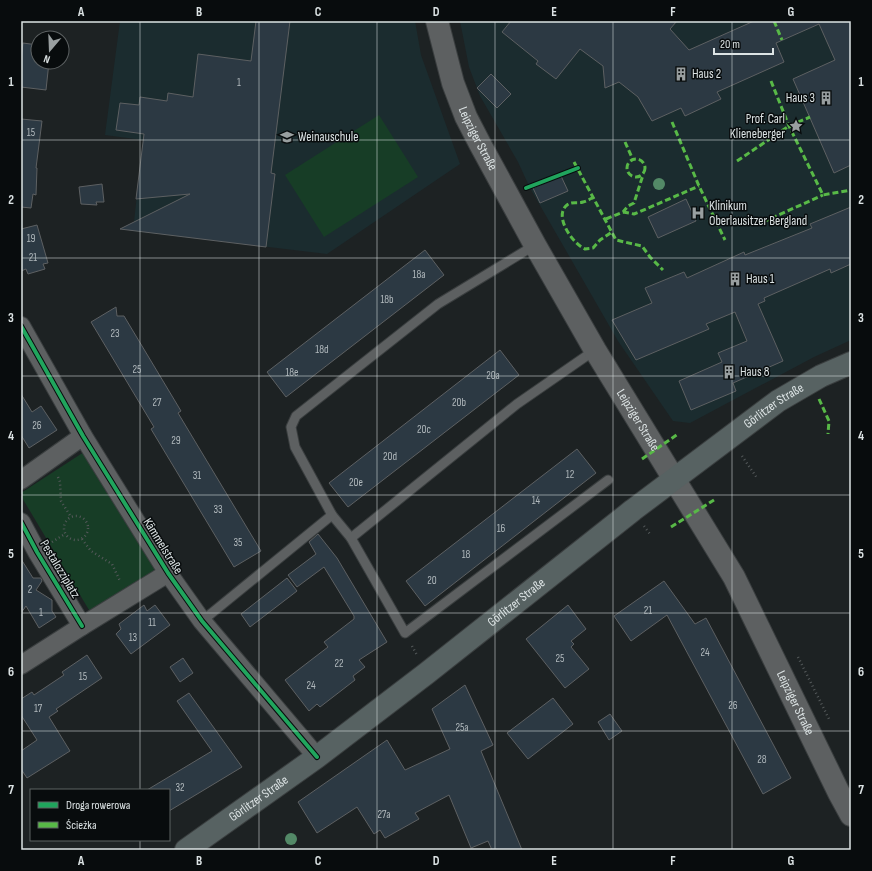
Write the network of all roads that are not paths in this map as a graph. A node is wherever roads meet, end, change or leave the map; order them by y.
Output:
1 (437, 21) edge
2 (535, 245) junction
3 (21, 326) edge
4 (595, 350) junction
5 (851, 363) edge
6 (82, 436) junction
7 (674, 478) junction
8 (21, 480) edge
9 (608, 480) dead end
10 (332, 515) junction
11 (21, 522) edge
12 (351, 538) junction
13 (168, 573) junction
14 (202, 621) junction
15 (82, 626) junction
16 (21, 665) edge
17 (317, 757) junction
18 (851, 814) edge
19 (186, 850) edge

1 - 2 main road, Leipziger Straße
2 - 4 main road, Leipziger Straße
2 - 10 lane
3 - 6 street, Kämmelstraße
4 - 7 main road, Leipziger Straße
4 - 12 lane
5 - 7 main road, Görlitzer Straße
6 - 8 street
6 - 13 street, Kämmelstraße
7 - 17 main road, Görlitzer Straße
7 - 18 main road, Leipziger Straße
9 - 12 lane
10 - 12 lane
10 - 14 lane
11 - 15 street, Pestalozziplatz
13 - 14 street, Kämmelstraße
13 - 15 street
14 - 17 street, Kämmelstraße
15 - 16 street
17 - 19 main road, Görlitzer Straße

